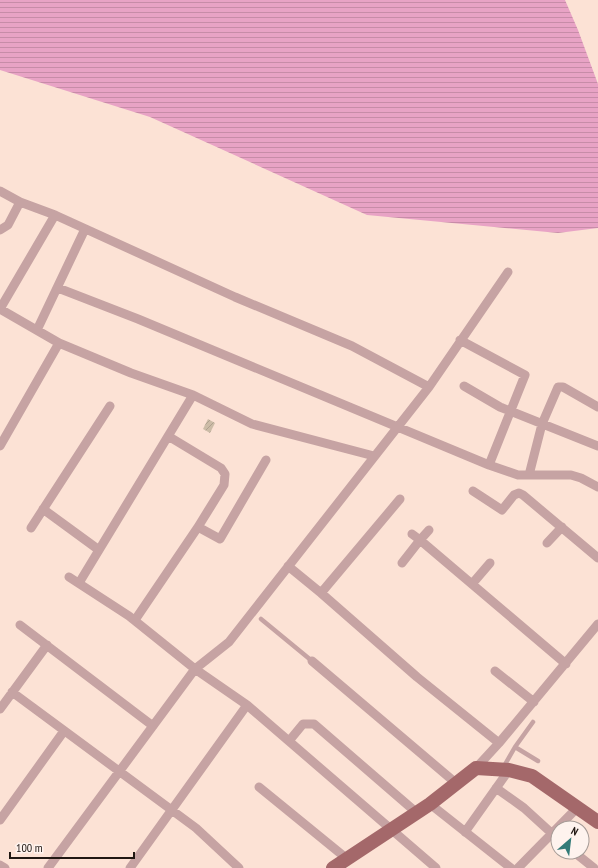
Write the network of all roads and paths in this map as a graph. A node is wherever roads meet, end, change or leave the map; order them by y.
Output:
1 (0, 191) edge
2 (20, 202) junction
3 (55, 215) junction
4 (85, 229) junction
5 (0, 230) edge
6 (508, 272) dead end
7 (58, 288) junction
8 (3, 297) edge
9 (0, 309) edge
10 (37, 330) junction
11 (460, 340) junction
12 (59, 343) junction
13 (429, 386) junction
14 (464, 386) dead end
15 (193, 395) junction
16 (110, 406) dead end
17 (598, 407) edge
18 (510, 411) junction
19 (542, 424) junction
20 (396, 428) junction
21 (168, 436) junction
22 (2, 440) edge
23 (598, 446) edge
24 (374, 456) junction
25 (266, 460) dead end
26 (489, 465) junction
27 (529, 476) junction
28 (598, 487) edge
29 (474, 491) dead end
30 (400, 499) dead end
31 (43, 509) junction
32 (198, 527) junction
33 (562, 527) junction
34 (31, 528) dead end
35 (429, 530) dead end
36 (412, 534) dead end
37 (420, 540) junction
38 (547, 543) dead end
39 (99, 550) junction
40 (598, 558) edge
41 (402, 563) dead end
42 (490, 563) dead end
43 (288, 566) junction
44 (69, 576) dead end
45 (79, 583) junction
46 (472, 584) junction
47 (321, 593) junction
48 (261, 619) dead end
49 (135, 620) junction
50 (598, 624) edge
51 (20, 625) dead end
52 (47, 645) junction
53 (312, 661) joint
54 (566, 664) junction
55 (195, 669) junction
56 (495, 671) dead end
57 (12, 692) junction
58 (534, 702) junction
59 (247, 705) junction
60 (0, 709) edge
61 (533, 722) dead end
62 (153, 726) junction
63 (64, 731) junction
64 (288, 741) junction
65 (499, 743) junction
66 (515, 747) junction
67 (538, 760) dead end
68 (476, 768) junction
69 (506, 770) junction
70 (120, 771) junction
71 (457, 784) junction
72 (259, 787) dead end
73 (496, 788) junction
74 (430, 804) junction
75 (577, 808) junction
76 (172, 809) junction
77 (417, 813) junction
78 (0, 820) edge
79 (568, 820) edge
80 (598, 822) edge
81 (390, 828) junction
82 (550, 831) edge
83 (465, 832) junction
84 (550, 840) edge
85 (346, 858) junction
86 (584, 860) edge
87 (0, 865) edge
88 (5, 868) edge
89 (48, 868) edge
90 (130, 868) edge
91 (239, 868) edge
92 (333, 868) edge
93 (436, 868) edge
94 (510, 868) edge
95 (518, 868) edge
96 (594, 868) edge

1 - 2 street
2 - 3 street
2 - 5 street
3 - 4 street
3 - 8 street
4 - 7 street
4 - 13 street
6 - 11 street
7 - 10 street
7 - 20 street
8 - 9 street
9 - 10 street
10 - 12 street
11 - 13 street
11 - 18 street
12 - 15 street
12 - 22 street
13 - 20 street
14 - 18 street
15 - 21 street
15 - 24 street
16 - 31 street
17 - 19 street
18 - 19 street
18 - 26 street
19 - 23 street
19 - 27 street
20 - 24 street
20 - 26 street
21 - 32 street
21 - 39 street
24 - 43 street
25 - 32 street
26 - 27 street
27 - 28 street
29 - 33 street
30 - 47 street
31 - 34 street
31 - 39 street
32 - 49 street
33 - 38 street
33 - 40 street
35 - 37 street
36 - 37 street
37 - 41 street
37 - 46 street
39 - 45 street
42 - 46 street
43 - 47 street
43 - 55 street
44 - 45 street
45 - 49 street
46 - 54 street
47 - 65 street
48 - 53 lane
49 - 55 street
50 - 54 street
51 - 52 street
52 - 57 street
52 - 62 street
53 - 71 street
54 - 58 street
55 - 59 street
55 - 62 street
56 - 58 street
57 - 60 street
57 - 63 street
58 - 65 street
59 - 64 street
59 - 76 street
61 - 66 lane
62 - 70 street
63 - 70 street
63 - 78 street
64 - 77 street
64 - 81 street
65 - 68 street
66 - 67 lane
66 - 69 lane
68 - 69 main road
68 - 71 main road
69 - 73 street
69 - 75 main road
70 - 76 street
70 - 89 street
71 - 74 main road
72 - 85 street
73 - 82 street
73 - 83 street
74 - 77 main road
74 - 83 street
75 - 79 street
75 - 80 main road
76 - 90 street
76 - 91 street
77 - 81 main road
81 - 85 main road
81 - 93 street
83 - 94 street
84 - 95 street
85 - 92 main road
86 - 96 street
87 - 88 street

